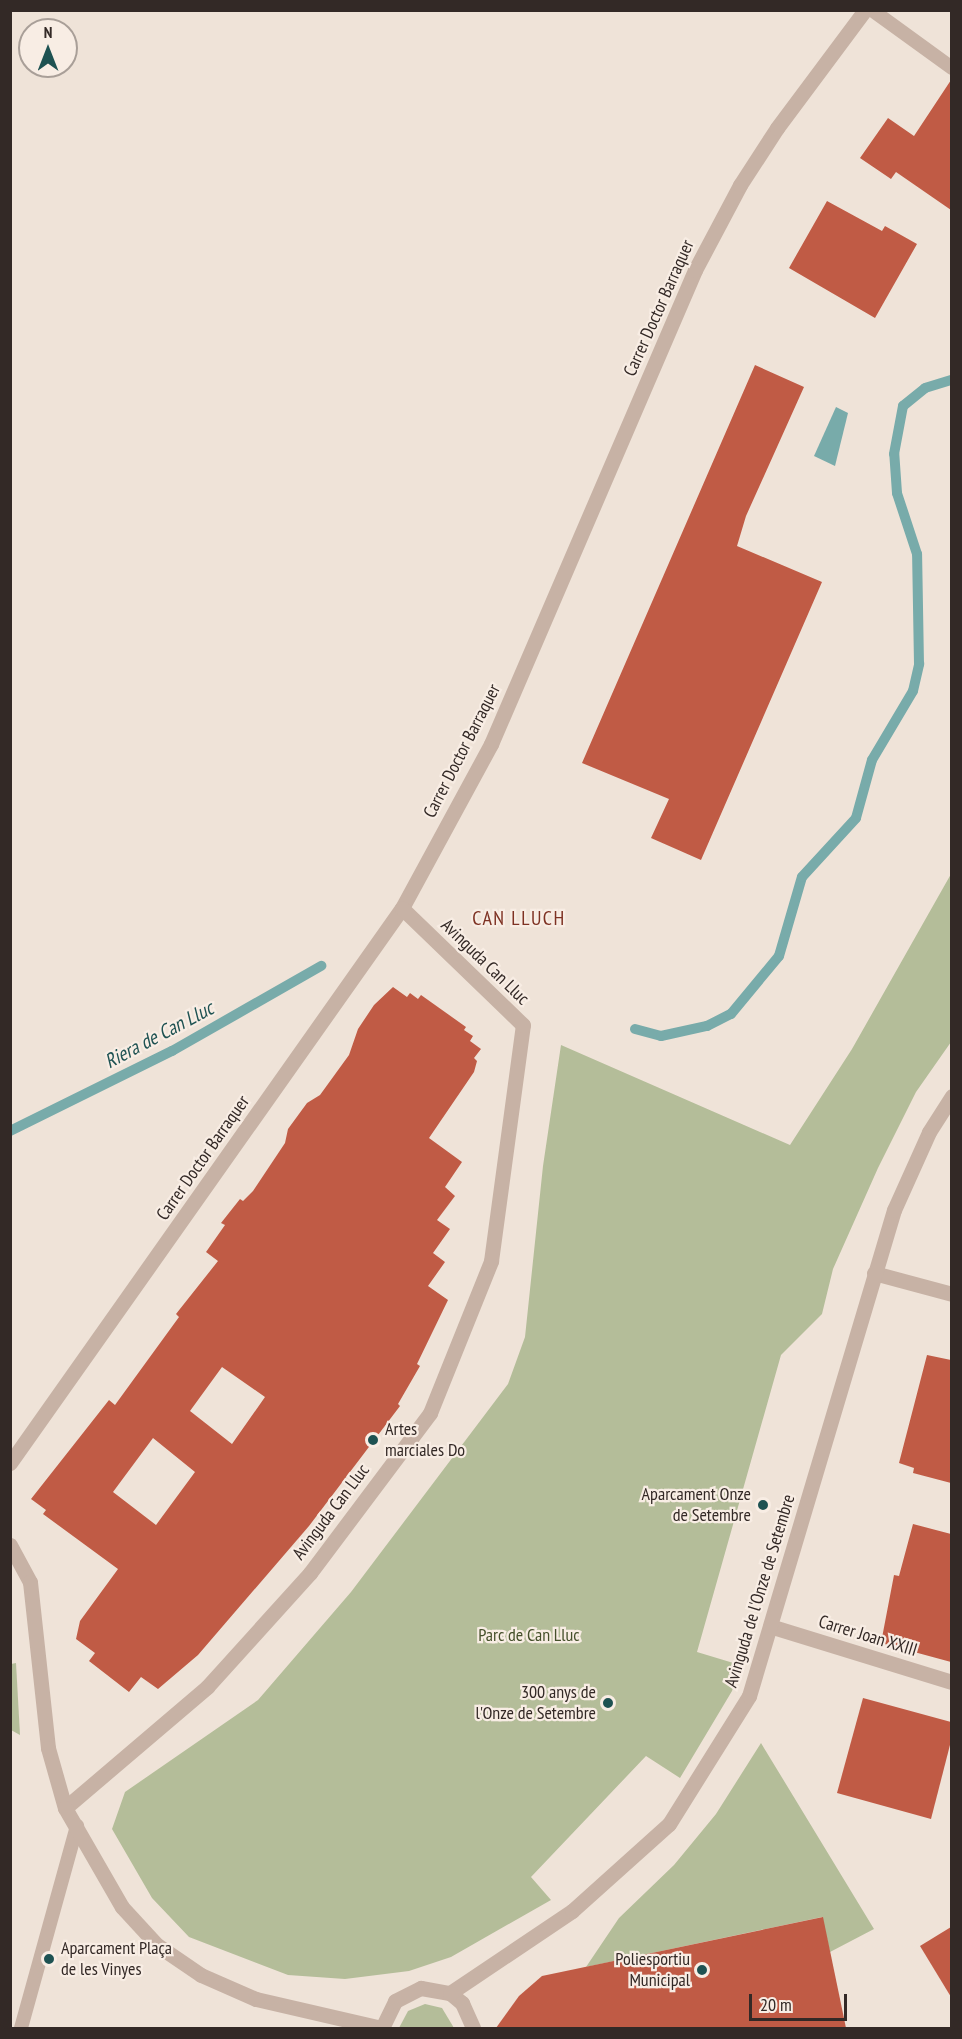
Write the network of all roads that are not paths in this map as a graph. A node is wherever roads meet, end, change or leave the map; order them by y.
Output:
1 (865, 10) edge
2 (872, 10) edge
3 (951, 68) edge
4 (402, 909) junction
5 (951, 1096) edge
6 (874, 1273) junction
7 (951, 1294) edge
8 (10, 1463) edge
9 (10, 1545) edge
10 (772, 1628) junction
11 (951, 1682) edge
12 (65, 1808) junction
13 (77, 1826) junction
14 (450, 1993) junction
15 (21, 2028) edge
16 (382, 2028) edge
17 (473, 2028) edge

1 - 4 street, Carrer Doctor Barraquer
2 - 3 lane
4 - 8 street, Carrer Doctor Barraquer
4 - 12 street, Avinguda Can Lluc
5 - 6 street, Avinguda de l'Onze de Setembre
6 - 7 street
6 - 10 street, Avinguda de l'Onze de Setembre
9 - 12 street
10 - 11 street, Carrer Joan XXIII
10 - 14 street, Avinguda de l'Onze de Setembre
12 - 13 street
13 - 15 lane
13 - 16 street
14 - 16 street
14 - 17 street

